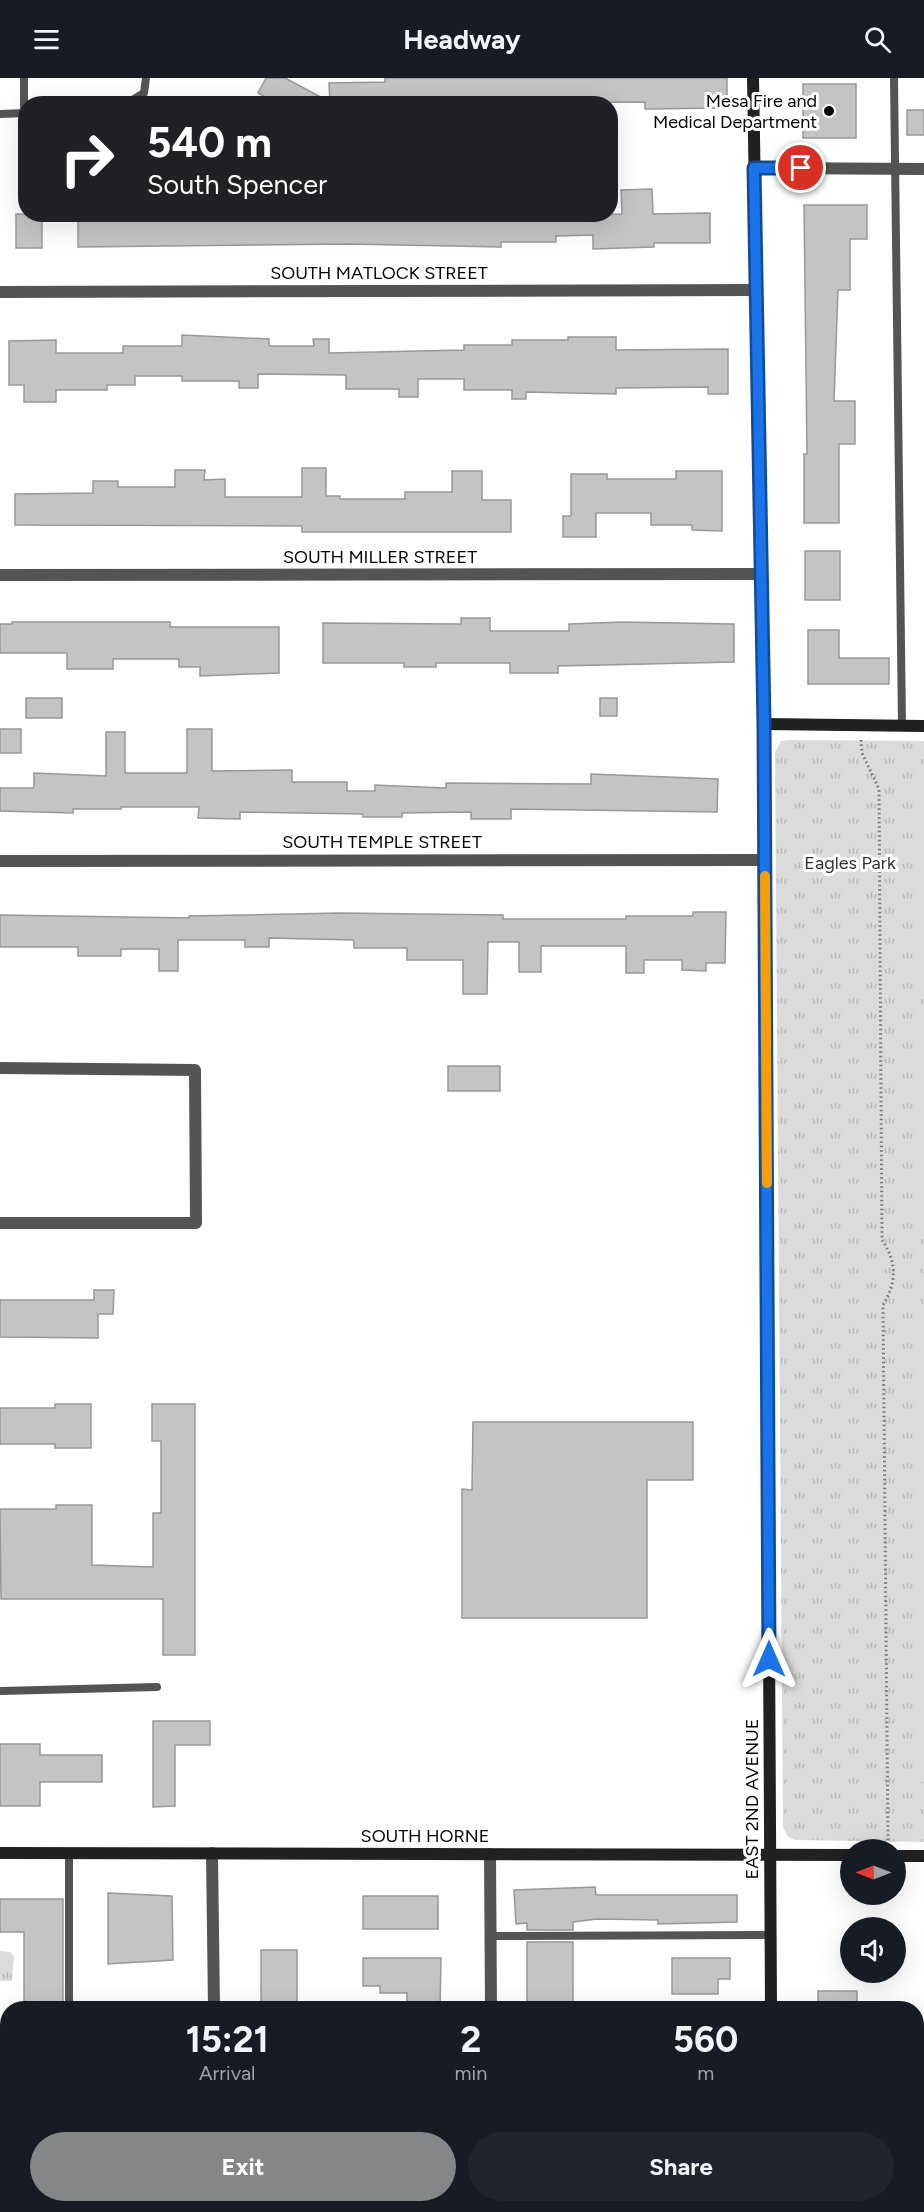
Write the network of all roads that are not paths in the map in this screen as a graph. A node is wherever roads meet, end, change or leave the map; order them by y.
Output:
1 (24, 78) edge
2 (146, 78) edge
3 (753, 78) edge
4 (894, 78) edge
5 (25, 96) edge
6 (139, 96) edge
7 (18, 113) edge
8 (0, 114) edge
9 (754, 168) junction
10 (895, 169) junction
11 (924, 169) edge
12 (757, 290) junction
13 (0, 292) edge
14 (760, 574) junction
15 (0, 575) edge
16 (764, 724) junction
17 (902, 726) junction
18 (924, 726) edge
19 (764, 860) junction
20 (0, 861) edge
21 (0, 1068) edge
22 (0, 1223) edge
23 (157, 1687) dead end
24 (0, 1691) edge
25 (0, 1852) edge
26 (69, 1853) junction
27 (212, 1853) junction
28 (490, 1854) junction
29 (770, 1855) junction
30 (840, 1855) edge
31 (906, 1856) edge
32 (924, 1856) edge
33 (771, 1935) junction
34 (490, 1936) junction
35 (69, 2001) edge
36 (214, 2001) edge
37 (491, 2001) edge
38 (771, 2001) edge

1 - 5 lane
2 - 6 lane
3 - 9 street, EAST 2ND AVENUE
4 - 10 lane
7 - 8 lane
9 - 10 street
9 - 12 street, EAST 2ND AVENUE
10 - 11 street
10 - 17 lane
12 - 13 street, SOUTH MATLOCK STREET
12 - 14 street, EAST 2ND AVENUE
14 - 15 street, SOUTH MILLER STREET
14 - 16 street, EAST 2ND AVENUE
16 - 17 street
16 - 19 street, EAST 2ND AVENUE
17 - 18 street
19 - 20 street, SOUTH TEMPLE STREET
19 - 29 street, EAST 2ND AVENUE
21 - 22 street
23 - 24 lane
25 - 26 street, SOUTH HORNE
26 - 27 street, SOUTH HORNE
26 - 35 lane
27 - 28 street, SOUTH HORNE
27 - 36 street
28 - 29 street, SOUTH HORNE
28 - 34 street
29 - 30 street, SOUTH HORNE
29 - 33 street, EAST 2ND AVENUE
31 - 32 street
33 - 34 lane
33 - 38 street, EAST 2ND AVENUE
34 - 37 street

